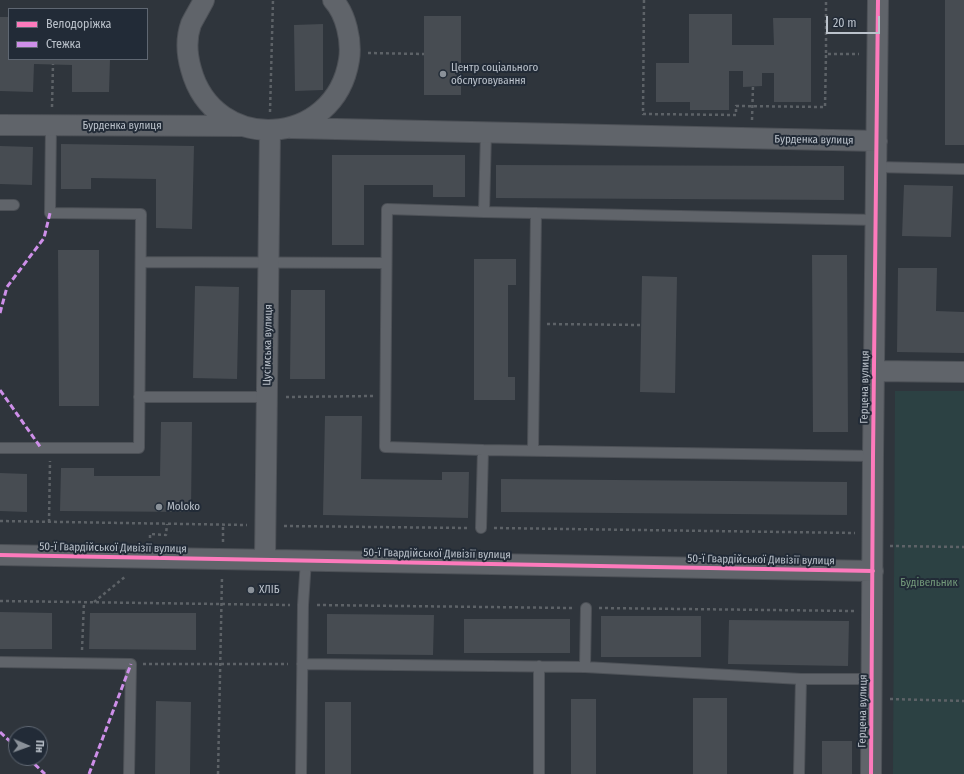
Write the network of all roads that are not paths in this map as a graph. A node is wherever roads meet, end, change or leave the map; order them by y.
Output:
1 (204, 0) edge
2 (333, 0) edge
3 (878, 0) edge
4 (0, 125) edge
5 (51, 125) junction
6 (244, 126) junction
7 (291, 128) junction
8 (270, 130) junction
9 (486, 132) junction
10 (877, 141) junction
11 (876, 167) junction
12 (964, 169) edge
13 (0, 205) edge
14 (14, 205) dead end
15 (484, 212) junction
16 (536, 212) junction
17 (876, 220) junction
18 (269, 261) junction
19 (141, 262) junction
20 (386, 263) junction
21 (875, 371) junction
22 (964, 372) edge
23 (139, 397) junction
24 (267, 397) junction
25 (0, 448) edge
26 (483, 450) junction
27 (533, 451) junction
28 (873, 456) junction
29 (481, 528) road end
30 (0, 555) edge
31 (265, 560) junction
32 (306, 560) junction
33 (873, 571) junction
34 (586, 608) road end
35 (0, 662) edge
36 (302, 664) junction
37 (539, 666) junction
38 (585, 667) junction
39 (801, 679) junction
40 (872, 679) junction
41 (129, 774) edge
42 (301, 774) edge
43 (539, 774) edge
44 (799, 774) edge
45 (871, 774) edge

1 - 6 street
2 - 7 street
3 - 10 street, Герцена вулиця
4 - 5 street, Бурденка вулиця
5 - 6 street, Бурденка вулиця
5 - 19 lane
6 - 8 street
7 - 8 street
7 - 9 street
8 - 18 street, Цусімська вулиця
9 - 10 street, Бурденка вулиця
9 - 15 lane
10 - 11 street, Герцена вулиця
11 - 12 lane
11 - 17 street, Герцена вулиця
13 - 14 lane
15 - 16 lane
15 - 20 lane
16 - 17 lane
16 - 27 lane
17 - 21 street, Герцена вулиця
18 - 19 lane
18 - 20 lane
18 - 24 street, Цусімська вулиця
19 - 23 lane
20 - 26 lane
21 - 22 street
21 - 28 street, Герцена вулиця
23 - 24 lane
23 - 25 lane
24 - 31 street, Цусімська вулиця
26 - 27 lane
26 - 29 lane
27 - 28 lane
28 - 33 street, Герцена вулиця
30 - 31 street, 50-ї Гвардійської Дивізії вулиця
31 - 32 street, 50-ї Гвардійської Дивізії вулиця
32 - 33 street, 50-ї Гвардійської Дивізії вулиця
32 - 36 lane
33 - 40 street, Герцена вулиця
34 - 38 lane
35 - 41 lane
36 - 37 lane
36 - 42 lane
37 - 38 lane
37 - 43 lane
38 - 39 lane
39 - 40 lane
39 - 44 lane
40 - 45 street, Герцена вулиця

